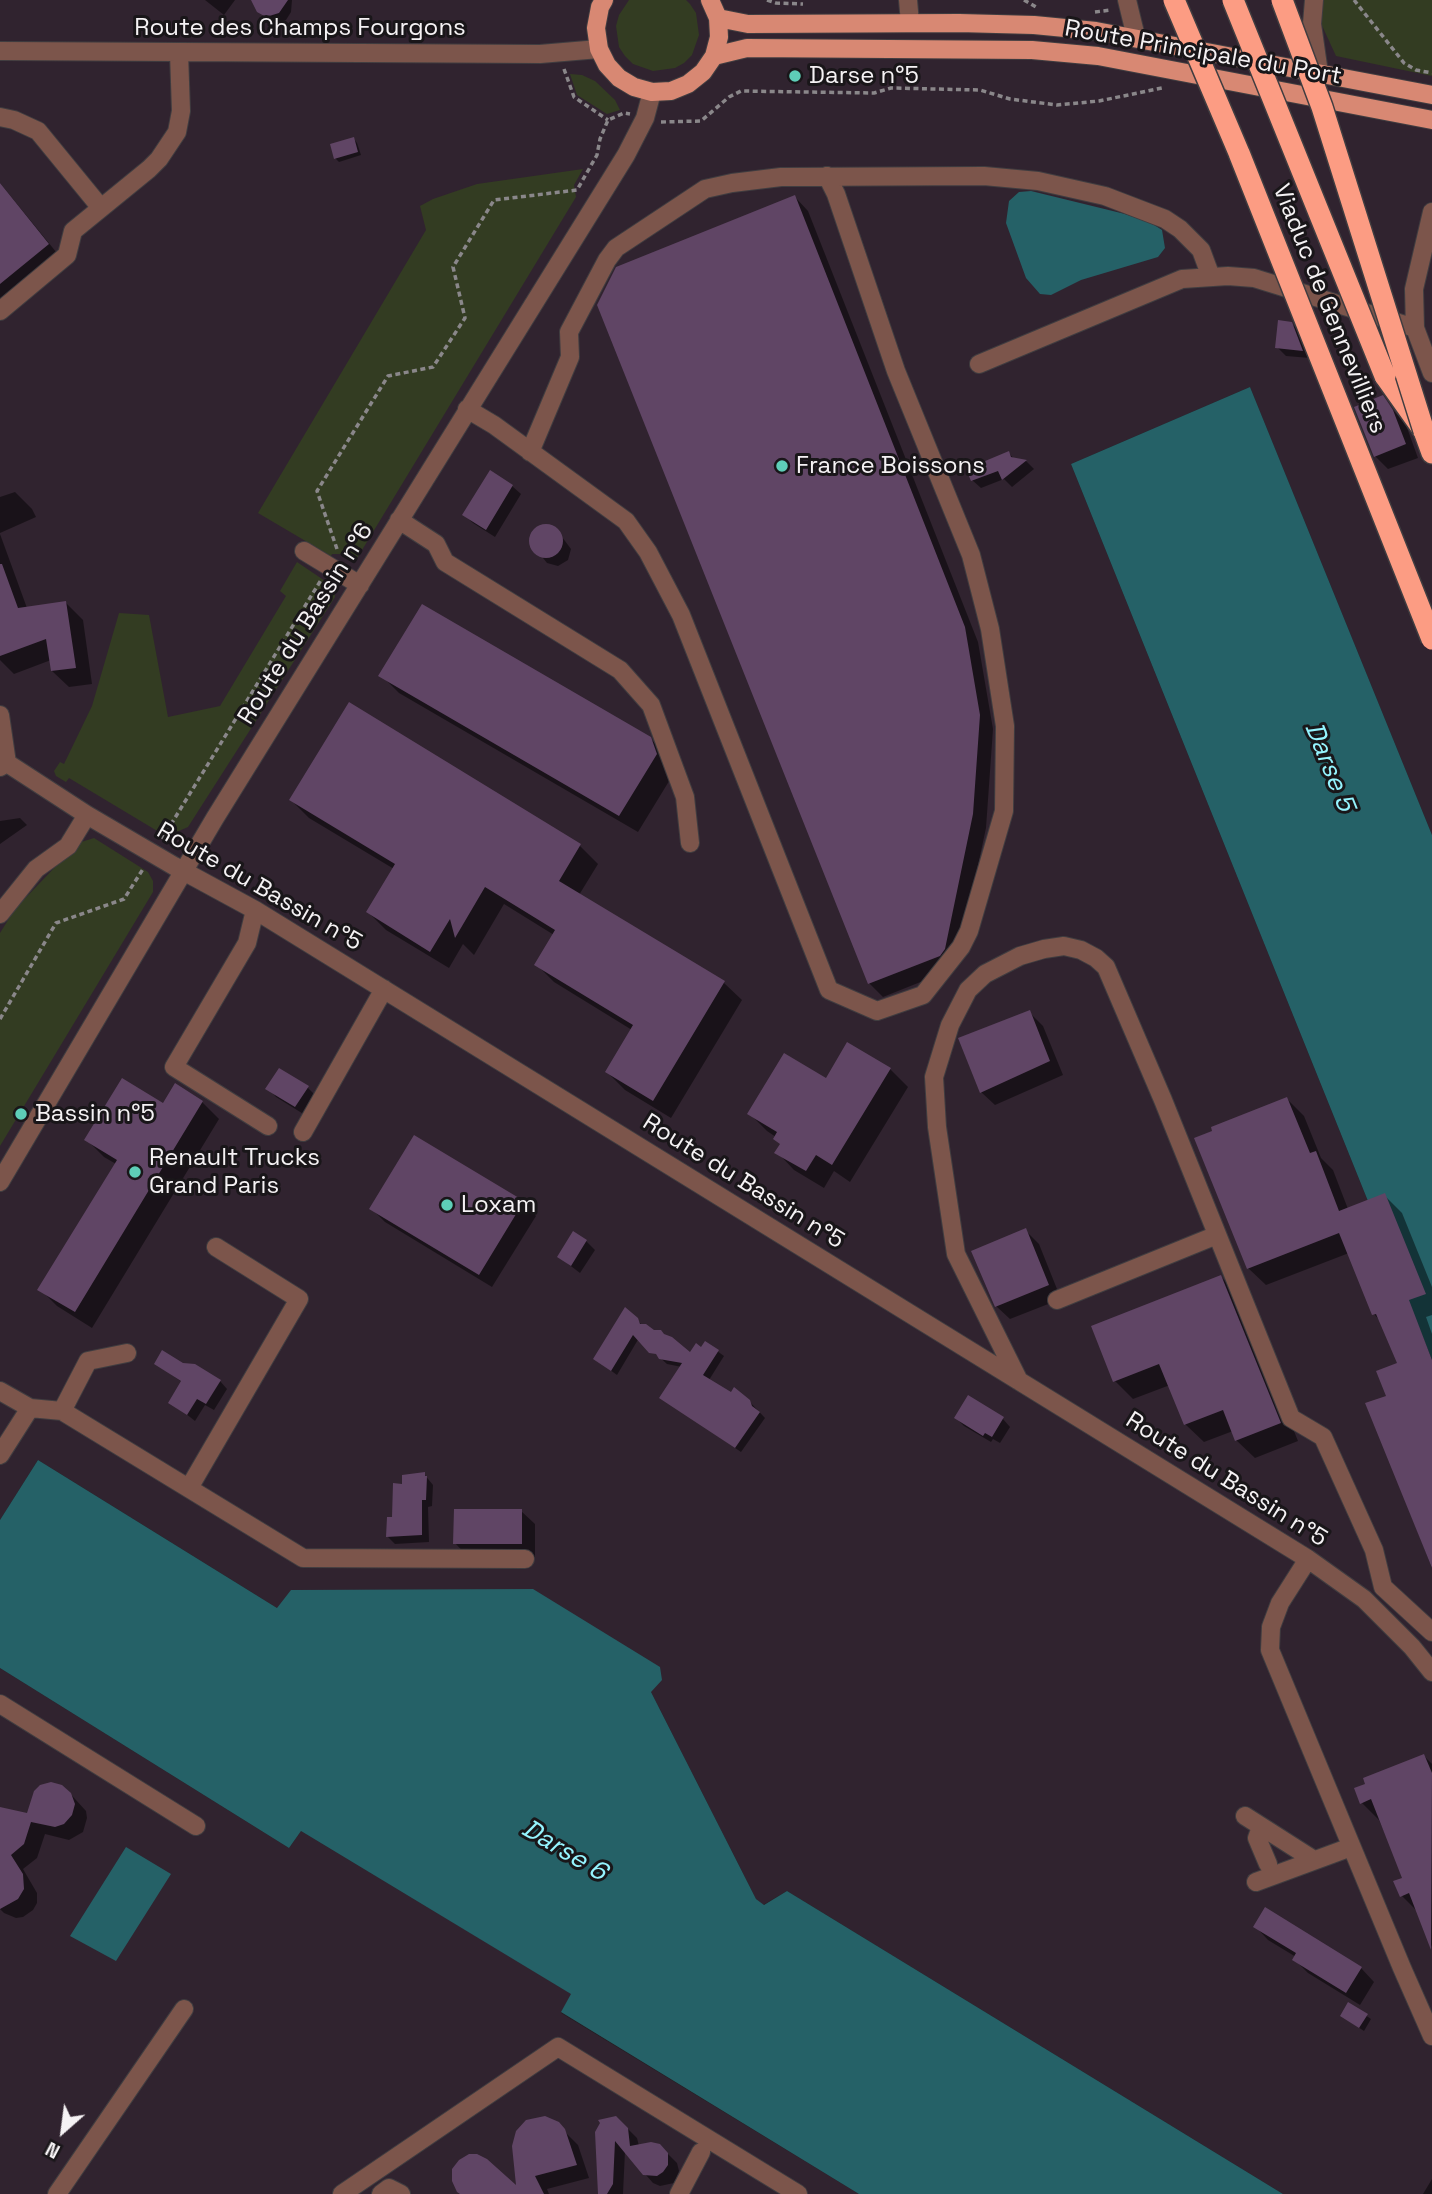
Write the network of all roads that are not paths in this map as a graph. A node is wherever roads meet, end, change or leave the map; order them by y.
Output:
1 (604, 0) edge
2 (710, 0) edge
3 (908, 0) edge
4 (1174, 0) edge
5 (1233, 0) edge
6 (1282, 0) edge
7 (1314, 0) edge
8 (1129, 3) edge
9 (718, 18) junction
10 (910, 23) junction
11 (1136, 37) junction
12 (599, 50) junction
13 (0, 51) edge
14 (179, 53) junction
15 (714, 56) junction
16 (1319, 74) junction
17 (652, 92) junction
18 (1432, 95) edge
19 (0, 117) edge
20 (1432, 120) edge
21 (827, 176) junction
22 (101, 208) junction
23 (1432, 212) edge
24 (1211, 277) junction
25 (0, 312) edge
26 (1415, 328) junction
27 (979, 364) dead end
28 (1432, 373) edge
29 (467, 409) junction
30 (1424, 431) junction
31 (530, 452) junction
32 (1432, 453) edge
33 (399, 520) junction
34 (304, 551) dead end
35 (360, 585) junction
36 (1432, 639) edge
37 (0, 715) edge
38 (2, 765) edge
39 (88, 815) junction
40 (690, 843) dead end
41 (184, 872) junction
42 (255, 910) junction
43 (1, 911) edge
44 (384, 989) junction
45 (268, 1126) dead end
46 (303, 1132) dead end
47 (0, 1182) edge
48 (1217, 1235) junction
49 (216, 1247) dead end
50 (1057, 1300) dead end
51 (127, 1353) dead end
52 (1019, 1381) junction
53 (0, 1391) edge
54 (30, 1408) junction
55 (62, 1411) junction
56 (0, 1455) edge
57 (189, 1489) junction
58 (525, 1559) dead end
59 (1308, 1559) junction
60 (1432, 1632) edge
61 (1432, 1672) edge
62 (0, 1704) edge
63 (1245, 1816) dead end
64 (196, 1826) dead end
65 (1261, 1827) junction
66 (1351, 1847) junction
67 (1314, 1860) junction
68 (1268, 1864) dead end
69 (1256, 1882) dead end
70 (184, 2010) dead end
71 (1432, 2036) edge
72 (701, 2152) dead end
73 (57, 2194) edge
74 (342, 2194) edge
75 (382, 2194) edge
76 (401, 2194) edge
77 (680, 2194) edge
78 (799, 2194) edge

1 - 12 main road
2 - 9 main road
3 - 10 street
4 - 36 highway, Viaduc de Gennevilliers, bridge
5 - 30 highway, bridge
6 - 30 highway, bridge
7 - 16 street
8 - 11 street
9 - 10 main road, Route Principale du Port
9 - 15 main road
10 - 11 main road, Route Principale du Port
11 - 16 main road, Route Principale du Port
12 - 14 street, Route des Champs Fourgons
12 - 17 main road
13 - 14 street, Route des Champs Fourgons
14 - 22 street
15 - 17 main road
15 - 20 main road, Route Principale du Port
16 - 18 main road, Route Principale du Port
17 - 29 street, Route du Bassin n°6
19 - 22 street
21 - 24 street
21 - 31 street
21 - 31 street
22 - 25 street
23 - 26 street
24 - 26 street
24 - 27 street
26 - 28 street
29 - 31 street
29 - 33 street, Route du Bassin n°6
30 - 32 highway, Viaduc de Gennevilliers
33 - 35 street, Route du Bassin n°6
33 - 40 street
34 - 35 street
35 - 41 street, Route du Bassin n°6
37 - 38 street
38 - 39 street, Route du Bassin n°5
39 - 41 street, Route du Bassin n°5
39 - 43 street
41 - 42 street, Route du Bassin n°5
41 - 47 street, Route du Bassin n°6
42 - 44 street, Route du Bassin n°5
42 - 45 street
44 - 46 street
44 - 52 street, Route du Bassin n°5
48 - 50 street
48 - 52 street
48 - 60 street
49 - 57 street
51 - 55 street
52 - 59 street, Route du Bassin n°5
53 - 54 street
54 - 55 street
54 - 56 street
55 - 57 street
57 - 58 street
59 - 61 street, Route du Bassin n°5
59 - 66 street
62 - 64 street
63 - 65 street
65 - 67 street
65 - 68 street
66 - 67 street
66 - 71 street
67 - 69 street
70 - 73 street
72 - 77 street
74 - 78 street
75 - 76 street

